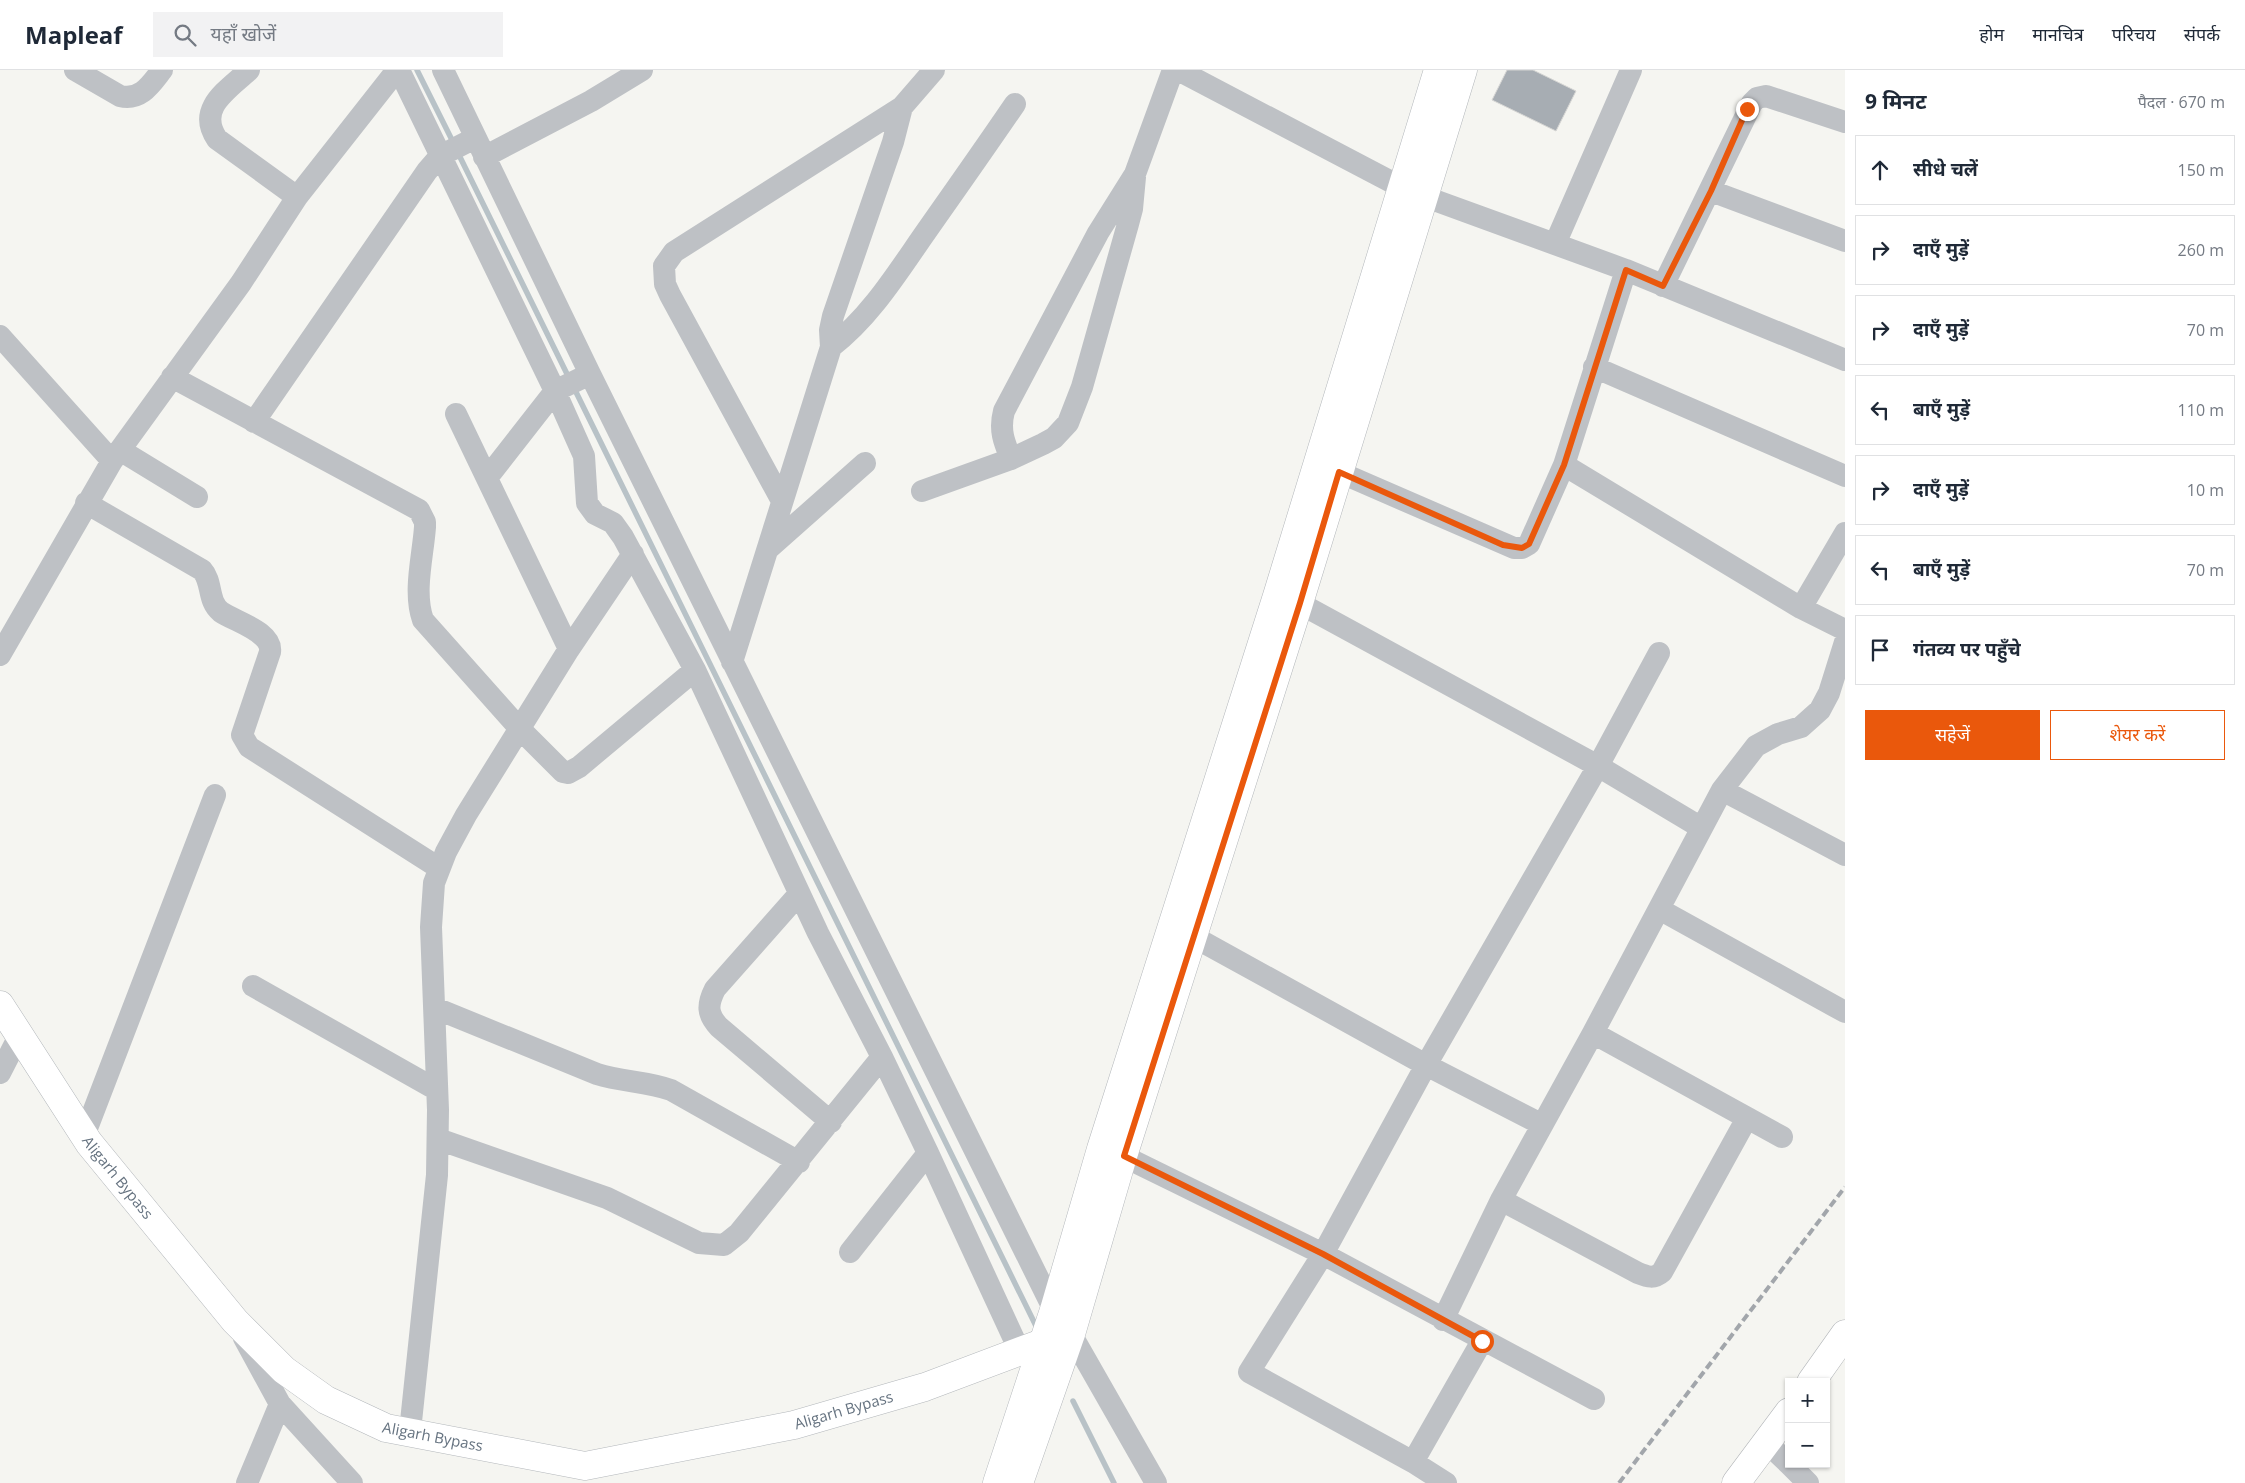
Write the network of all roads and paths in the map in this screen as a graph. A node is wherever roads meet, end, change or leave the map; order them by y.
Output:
1 (75, 70) edge
2 (162, 70) edge
3 (249, 70) edge
4 (398, 70) edge
5 (443, 70) edge
6 (642, 70) edge
7 (934, 70) edge
8 (1173, 70) edge
9 (1178, 70) edge
10 (1438, 70) edge
11 (1463, 70) edge
12 (1631, 70) edge
13 (1015, 104) dead end
14 (902, 107) junction
15 (1845, 122) edge
16 (462, 150) junction
17 (1135, 174) junction
18 (1412, 191) junction
19 (1711, 191) junction
20 (297, 197) junction
21 (1845, 241) edge
22 (1554, 244) junction
23 (1626, 270) junction
24 (1663, 286) junction
25 (0, 336) edge
26 (831, 348) junction
27 (1845, 360) edge
28 (1594, 367) junction
29 (172, 377) junction
30 (572, 383) junction
31 (456, 414) dead end
32 (254, 422) junction
33 (116, 455) junction
34 (1011, 459) junction
35 (865, 462) dead end
36 (1564, 465) junction
37 (1339, 472) junction
38 (1845, 476) edge
39 (487, 478) junction
40 (922, 491) dead end
41 (197, 498) dead end
42 (782, 500) junction
43 (86, 503) junction
44 (1845, 533) edge
45 (767, 549) junction
46 (633, 554) junction
47 (1300, 603) junction
48 (1801, 608) junction
49 (1845, 630) edge
50 (1845, 642) edge
51 (569, 649) junction
52 (1659, 653) dead end
53 (0, 655) edge
54 (732, 662) junction
55 (694, 670) junction
56 (520, 728) junction
57 (1598, 766) junction
58 (1722, 790) junction
59 (215, 795) dead end
60 (1700, 827) junction
61 (1845, 855) edge
62 (439, 868) junction
63 (800, 894) junction
64 (1659, 909) junction
65 (1194, 936) junction
66 (253, 986) dead end
67 (0, 1005) edge
68 (435, 1008) junction
69 (1845, 1012) edge
70 (1594, 1033) junction
71 (19, 1036) junction
72 (882, 1058) junction
73 (1426, 1065) junction
74 (0, 1073) edge
75 (437, 1090) junction
76 (1747, 1118) junction
77 (831, 1122) junction
78 (1541, 1124) junction
79 (84, 1136) junction
80 (1782, 1137) dead end
81 (438, 1139) junction
82 (928, 1153) junction
83 (1124, 1156) junction
84 (799, 1162) junction
85 (1501, 1200) junction
86 (850, 1252) dead end
87 (1323, 1254) junction
88 (1054, 1310) junction
89 (1443, 1320) junction
90 (235, 1321) junction
91 (1845, 1334) edge
92 (1049, 1341) junction
93 (1482, 1341) junction
94 (1813, 1378) edge
95 (1594, 1399) dead end
96 (280, 1404) junction
97 (1785, 1417) edge
98 (410, 1432) junction
99 (1767, 1442) junction
100 (1785, 1460) edge
101 (1412, 1462) junction
102 (1793, 1468) edge
103 (247, 1483) edge
104 (352, 1483) edge
105 (997, 1483) edge
106 (1019, 1483) edge
107 (1156, 1483) edge
108 (1446, 1483) edge
109 (1736, 1483) edge
110 (1808, 1483) edge

1 - 2 street
3 - 20 street
4 - 16 street
4 - 20 street
5 - 16 street
6 - 16 street
7 - 14 street
8 - 17 street
9 - 18 street
10 - 18 main road
11 - 18 main road
12 - 22 street
13 - 26 street
14 - 26 street
14 - 42 street
15 - 19 street
16 - 30 street
16 - 30 street
16 - 32 street
17 - 34 street
17 - 34 street
18 - 22 street
18 - 37 main road
18 - 88 main road
19 - 21 street
19 - 24 street
20 - 29 street
22 - 23 street
23 - 24 street
23 - 28 street
24 - 27 street
25 - 33 street
26 - 42 street
28 - 36 street
28 - 38 street
29 - 32 street
29 - 33 street
30 - 39 street
30 - 46 street
30 - 54 street
31 - 39 street
32 - 56 street
33 - 41 street
33 - 43 street
34 - 40 street
35 - 45 street
36 - 37 street
36 - 48 street
37 - 47 main road
39 - 51 street
42 - 45 street
43 - 53 street
43 - 62 street
44 - 48 street
45 - 54 street
46 - 51 street
46 - 55 street
47 - 57 street
47 - 65 main road
48 - 49 street
50 - 58 street
51 - 56 street
52 - 57 street
54 - 88 street
55 - 56 street
55 - 63 street
56 - 62 street
57 - 60 street
57 - 73 street
58 - 60 street
58 - 61 street
59 - 79 street
60 - 64 street
62 - 68 street
63 - 72 street
63 - 77 street
64 - 69 street
64 - 70 street
65 - 73 street
65 - 83 main road
66 - 75 street
67 - 71 main road, Aligarh Bypass
68 - 75 street
68 - 84 street
70 - 76 street
70 - 78 street
71 - 74 street
71 - 79 main road, Aligarh Bypass
72 - 77 street
72 - 82 street
73 - 78 street
73 - 87 street
75 - 81 street
76 - 80 street
76 - 85 street
77 - 84 street
78 - 85 street
79 - 90 main road, Aligarh Bypass
81 - 84 street
81 - 98 street
82 - 86 street
82 - 92 street
83 - 87 street
83 - 92 main road
85 - 89 street
87 - 89 street
87 - 101 street
88 - 92 main road
89 - 93 street
90 - 96 street
90 - 98 main road, Aligarh Bypass
91 - 94 main road
92 - 98 main road, Aligarh Bypass
92 - 105 main road
92 - 106 main road
92 - 107 street
93 - 95 street
93 - 101 street
96 - 103 street
96 - 104 street
97 - 99 main road
99 - 100 street
99 - 109 main road
101 - 108 street
102 - 110 street

